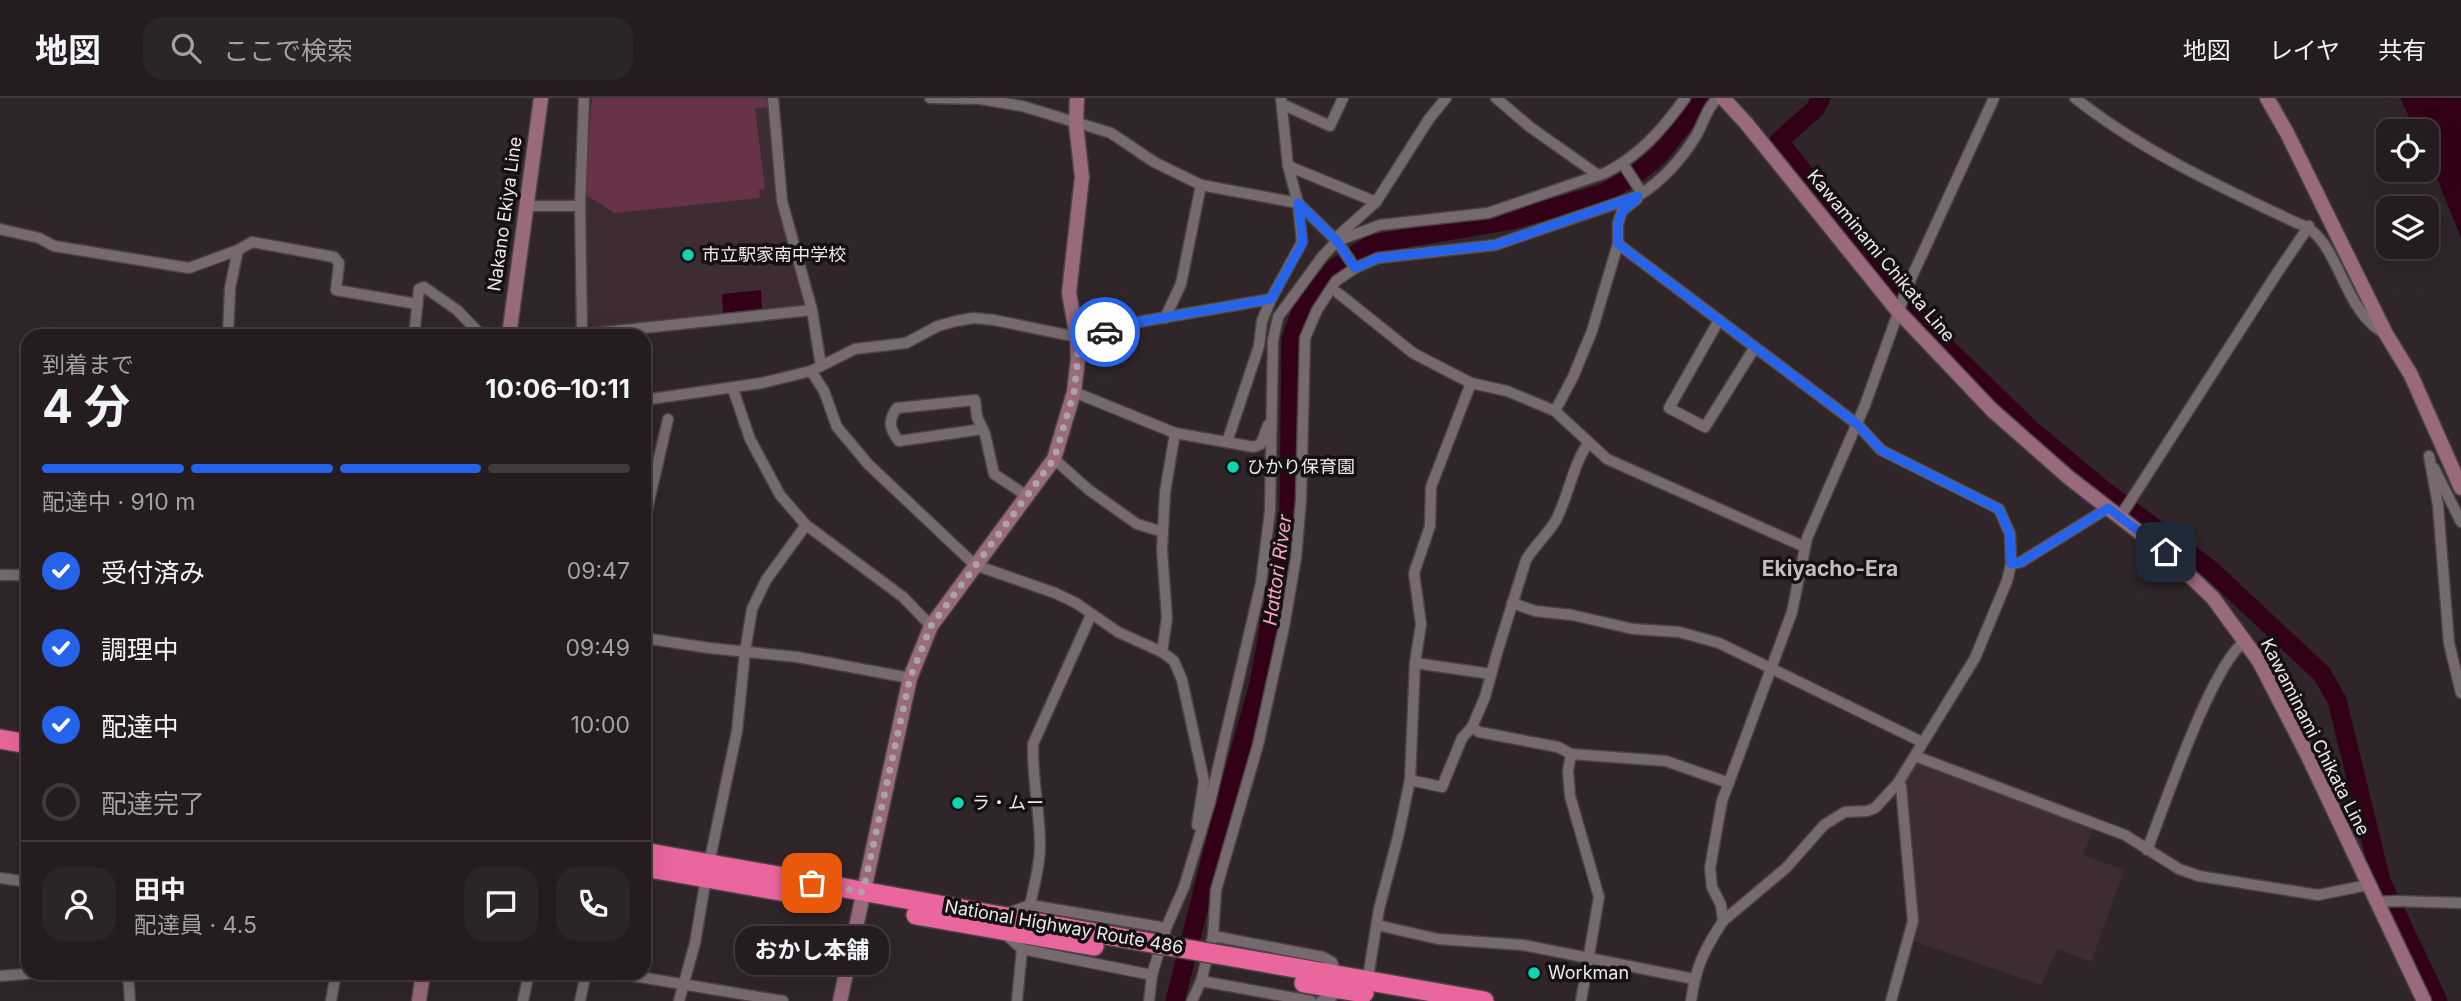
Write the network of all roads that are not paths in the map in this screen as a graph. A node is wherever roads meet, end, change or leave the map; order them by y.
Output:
1 (541, 98) edge
2 (584, 98) edge
3 (773, 98) edge
4 (930, 98) edge
5 (1077, 98) edge
6 (1343, 98) edge
7 (1446, 98) edge
8 (1496, 98) edge
9 (1685, 98) edge
10 (1721, 98) edge
11 (1994, 98) edge
12 (2075, 98) edge
13 (2267, 98) edge
14 (1282, 102) edge
15 (1076, 124) junction
16 (1624, 165) junction
17 (1289, 166) junction
18 (1598, 175) junction
19 (1200, 185) junction
20 (1640, 192) junction
21 (1376, 202) junction
22 (1298, 203) junction
23 (526, 206) junction
24 (580, 206) junction
25 (2309, 226) junction
26 (0, 229) edge
27 (1338, 243) junction
28 (1618, 244) junction
29 (238, 250) junction
30 (1355, 268) junction
31 (1338, 293) junction
32 (1271, 299) junction
33 (417, 304) junction
34 (812, 310) junction
35 (1317, 310) junction
36 (1897, 310) junction
37 (1165, 318) junction
38 (1719, 320) junction
39 (228, 329) edge
40 (415, 329) edge
41 (475, 329) edge
42 (510, 329) edge
43 (583, 329) edge
44 (633, 329) edge
45 (2386, 334) junction
46 (1077, 337) junction
47 (1755, 347) junction
48 (816, 368) junction
49 (1471, 383) junction
50 (733, 389) junction
51 (1074, 392) junction
52 (651, 399) edge
53 (1555, 411) junction
54 (1272, 414) junction
55 (668, 419) dead end
56 (1857, 424) junction
57 (983, 429) junction
58 (1175, 433) junction
59 (1227, 442) junction
60 (1588, 443) junction
61 (1054, 459) junction
62 (651, 483) edge
63 (2461, 488) edge
64 (1027, 496) junction
65 (2108, 508) junction
66 (2120, 517) junction
67 (2461, 522) edge
68 (806, 525) junction
69 (1163, 532) junction
70 (1805, 547) junction
71 (2011, 564) junction
72 (975, 565) junction
73 (0, 575) edge
74 (21, 575) edge
75 (1512, 603) junction
76 (1091, 615) junction
77 (931, 626) junction
78 (651, 639) edge
79 (2245, 641) junction
80 (745, 652) junction
81 (1162, 652) junction
82 (1415, 663) junction
83 (1771, 669) junction
84 (1491, 674) junction
85 (910, 678) junction
86 (2461, 693) edge
87 (1472, 727) junction
88 (0, 740) edge
89 (1922, 742) junction
90 (21, 743) edge
91 (0, 753) edge
92 (1571, 754) junction
93 (1915, 755) junction
94 (21, 757) edge
95 (1410, 780) junction
96 (1729, 783) junction
97 (1898, 783) junction
98 (1198, 842) junction
99 (2147, 850) junction
100 (651, 854) edge
101 (651, 867) edge
102 (707, 871) junction
103 (0, 878) edge
104 (21, 881) edge
105 (2368, 885) junction
106 (862, 899) junction
107 (2377, 902) junction
108 (2461, 903) edge
109 (1030, 905) junction
110 (1723, 921) junction
111 (1001, 922) junction
112 (1377, 925) junction
113 (1166, 928) junction
114 (1213, 936) junction
115 (1022, 949) junction
116 (1590, 959) junction
117 (21, 974) edge
118 (1153, 975) junction
119 (0, 976) edge
120 (651, 979) edge
121 (1694, 979) junction
122 (128, 980) edge
123 (335, 980) edge
124 (422, 980) edge
125 (528, 980) edge
126 (584, 980) edge
127 (1201, 981) junction
128 (1338, 982) junction
129 (682, 984) junction
130 (1366, 992) edge
131 (130, 1001) edge
132 (331, 1001) edge
133 (419, 1001) edge
134 (523, 1001) edge
135 (580, 1001) edge
136 (679, 1001) edge
137 (783, 1001) edge
138 (841, 1001) edge
139 (1017, 1001) edge
140 (1149, 1001) edge
141 (1192, 1001) edge
142 (1311, 1001) edge
143 (1321, 1001) edge
144 (1410, 1001) edge
145 (1484, 1001) edge
146 (1581, 1001) edge
147 (1691, 1001) edge
148 (1891, 1001) edge
149 (2424, 1001) edge

1 - 23 main road, Nakano Ekiya Line
2 - 24 street
3 - 34 street
4 - 15 street
5 - 15 main road
6 - 14 street
7 - 21 street
8 - 18 street
9 - 16 street
10 - 20 street
10 - 36 main road, Kawaminami Chikata Line
11 - 36 street
12 - 25 street
13 - 45 main road
14 - 17 street
15 - 19 street
15 - 46 main road
16 - 18 street
16 - 20 street
17 - 21 street
17 - 22 street
18 - 27 street
19 - 22 street
19 - 37 street
20 - 28 street
20 - 30 street
21 - 27 street
22 - 27 street
22 - 32 street
23 - 24 street
23 - 42 main road, Nakano Ekiya Line
24 - 43 street
25 - 45 street
25 - 66 street
26 - 29 street
27 - 30 street
27 - 54 street
28 - 38 street
28 - 53 street
29 - 33 street
29 - 39 street
30 - 31 street
30 - 35 street
31 - 35 street
31 - 49 street
32 - 37 street
32 - 59 street
33 - 40 street
33 - 41 street
34 - 44 street
34 - 48 street
35 - 114 street
36 - 56 street
36 - 65 main road, Kawaminami Chikata Line
37 - 46 street
38 - 47 street
38 - 47 street
45 - 63 main road
46 - 48 street
46 - 51 main road
47 - 56 street
48 - 50 street
48 - 72 street
49 - 53 street
49 - 82 street
50 - 52 street
50 - 68 street
51 - 58 street
51 - 61 main road
53 - 60 street
54 - 59 street
54 - 98 street
55 - 62 street
56 - 70 street
56 - 71 street
57 - 57 street
57 - 64 street
58 - 59 street
58 - 69 street
60 - 70 street
60 - 75 street
61 - 64 main road
61 - 69 street
64 - 72 main road
65 - 66 main road, Kawaminami Chikata Line
65 - 71 street
66 - 79 main road, Kawaminami Chikata Line
67 - 86 street
68 - 77 street
68 - 80 street
69 - 81 street
70 - 83 street
71 - 89 street
72 - 76 street
72 - 77 main road
73 - 74 street
75 - 83 street
75 - 84 street
76 - 81 street
76 - 109 street
77 - 85 main road
78 - 80 street
79 - 99 street
79 - 105 main road, Kawaminami Chikata Line
80 - 85 street
80 - 102 street
81 - 98 street
82 - 84 street
82 - 95 street
83 - 89 street
83 - 96 street
84 - 87 street
85 - 106 main road
87 - 92 street
87 - 95 street
88 - 90 highway
89 - 93 street
91 - 94 highway
92 - 96 street
92 - 116 street
93 - 97 street
93 - 99 street
95 - 112 street
96 - 110 street
97 - 110 street
97 - 148 street
98 - 113 street
99 - 105 street
100 - 102 highway, National Highway Route 486
101 - 102 highway, National Highway Route 486
102 - 106 highway, National Highway Route 486
102 - 129 street
103 - 104 street
105 - 107 main road, Kawaminami Chikata Line
106 - 111 highway, National Highway Route 486
106 - 138 main road
107 - 108 street
107 - 149 main road, Kawaminami Chikata Line
109 - 111 street
109 - 113 street
110 - 121 street
111 - 115 street
111 - 128 highway, National Highway Route 486
112 - 116 street
112 - 130 street
113 - 118 street
114 - 127 street
114 - 128 street
115 - 118 street
115 - 139 street
116 - 121 street
116 - 146 street
117 - 119 street
118 - 140 street
120 - 129 street
121 - 147 street
122 - 131 street
123 - 132 street
124 - 133 main road
125 - 134 street
126 - 135 street
127 - 141 street
127 - 142 street
128 - 130 highway, National Highway Route 486
128 - 143 street
129 - 136 street
129 - 137 street
130 - 144 highway, National Highway Route 486
130 - 145 highway, National Highway Route 486

